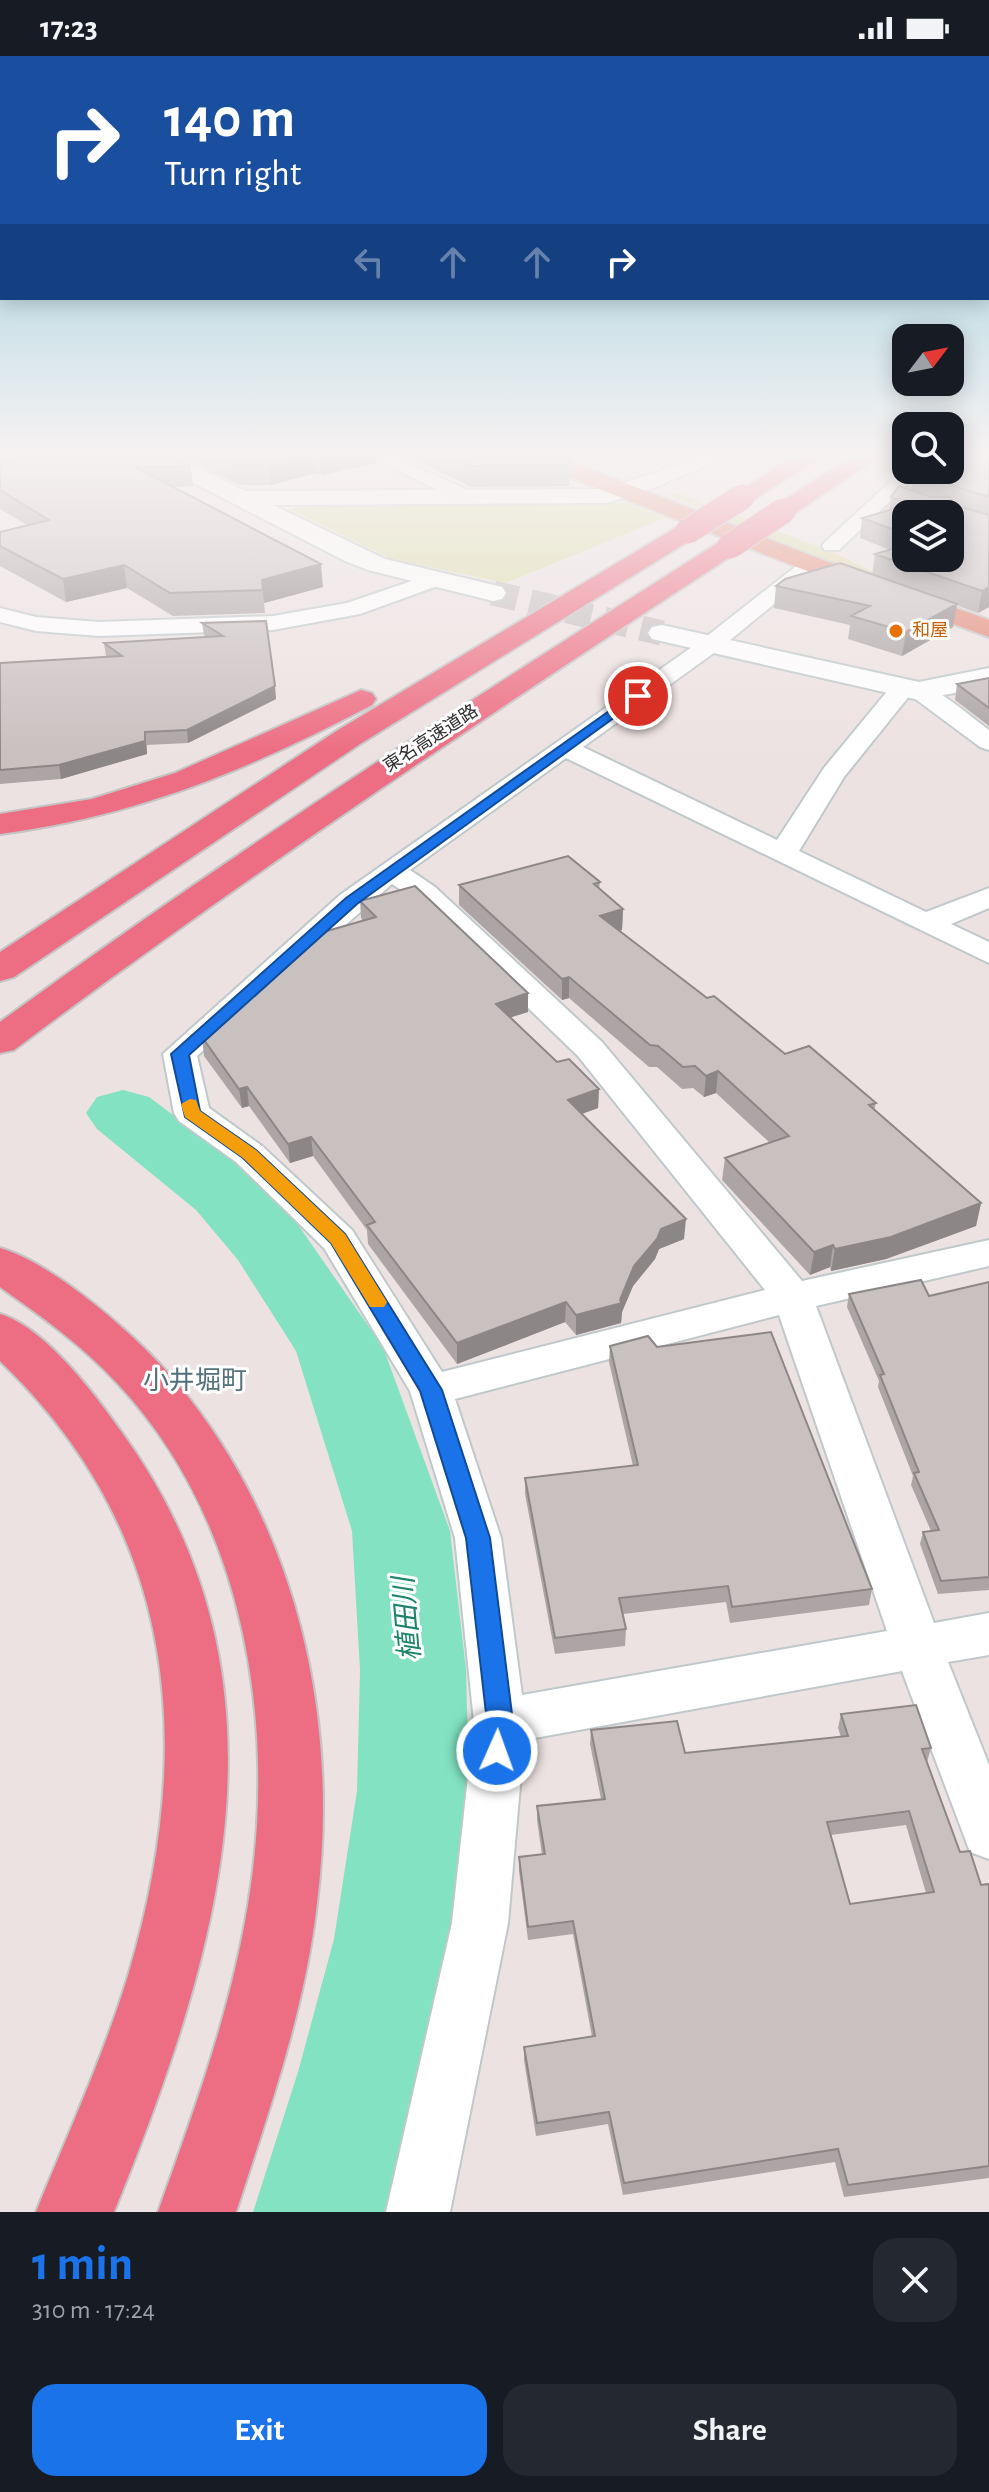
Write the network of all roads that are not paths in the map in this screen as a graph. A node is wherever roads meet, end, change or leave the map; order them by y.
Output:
1 (350, 554) edge
2 (649, 554) edge
3 (649, 554) edge
4 (718, 554) edge
5 (784, 554) edge
6 (851, 554) edge
7 (811, 564) junction
8 (435, 579) junction
9 (493, 593) tunnel mouth
10 (989, 609) edge
11 (0, 615) edge
12 (989, 629) edge
13 (662, 633) tunnel mouth
14 (710, 645) junction
15 (989, 677) edge
16 (911, 690) junction
17 (989, 742) edge
18 (565, 748) junction
19 (0, 824) edge
20 (783, 854) junction
21 (391, 870) junction
22 (233, 873) junction
23 (989, 897) edge
24 (926, 923) junction
25 (989, 954) edge
26 (0, 969) edge
27 (0, 1041) edge
28 (0, 1064) edge
29 (989, 1253) edge
30 (0, 1264) edge
31 (793, 1297) junction
32 (0, 1332) edge
33 (431, 1390) junction
34 (989, 1634) edge
35 (918, 1648) junction
36 (500, 1722) junction
37 (989, 1834) edge
38 (75, 2212) edge
39 (197, 2212) edge
40 (418, 2212) edge

1 - 8 street
2 - 19 highway
3 - 26 highway, 東名高速道路
4 - 22 highway, 東名高速道路, bridge
5 - 7 main road
6 - 10 main road
7 - 12 main road
7 - 14 street
8 - 9 street
8 - 11 street
13 - 14 street
14 - 16 street
14 - 18 street
15 - 16 street
16 - 17 street
16 - 20 street
18 - 20 street
18 - 21 street
20 - 24 street
21 - 31 street
21 - 33 street
22 - 27 highway, 東名高速道路
22 - 28 highway
23 - 24 street
24 - 25 street
29 - 31 street
30 - 39 highway
31 - 33 street
31 - 35 street
32 - 38 highway
33 - 36 street
34 - 35 street
35 - 36 street
35 - 37 street
36 - 40 street

